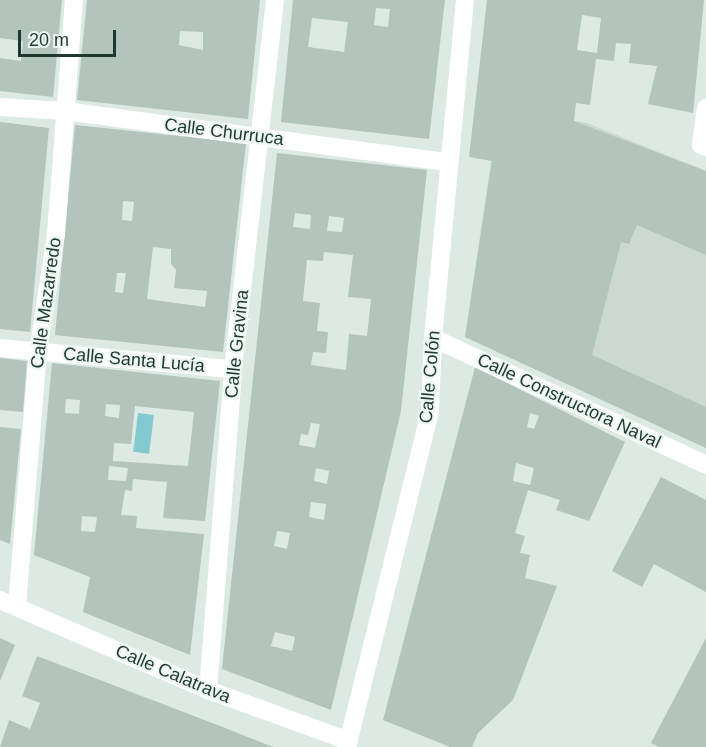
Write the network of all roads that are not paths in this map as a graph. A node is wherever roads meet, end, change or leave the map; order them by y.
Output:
1 (74, 0) edge
2 (275, 0) edge
3 (465, 0) edge
4 (0, 107) edge
5 (706, 108) edge
6 (65, 111) junction
7 (261, 136) junction
8 (704, 146) edge
9 (448, 162) junction
10 (433, 338) junction
11 (0, 348) edge
12 (38, 352) junction
13 (233, 369) junction
14 (706, 465) edge
15 (9, 603) edge
16 (208, 690) junction
17 (348, 744) edge

1 - 6 street, Calle Mazarredo
2 - 7 street, Calle Gravina
3 - 9 street, Calle Colón
4 - 6 street, Calle Churruca
5 - 8 street
6 - 7 street, Calle Churruca
6 - 12 street, Calle Mazarredo
7 - 9 street, Calle Churruca
7 - 13 street, Calle Gravina
9 - 10 street, Calle Colón
10 - 14 street, Calle Constructora Naval
10 - 17 street, Calle Colón
11 - 12 street, Calle Santa Lucía
12 - 13 street, Calle Santa Lucía
12 - 15 street, Calle Mazarredo
13 - 16 street, Calle Gravina
15 - 16 street, Calle Calatrava
16 - 17 street, Calle Calatrava

